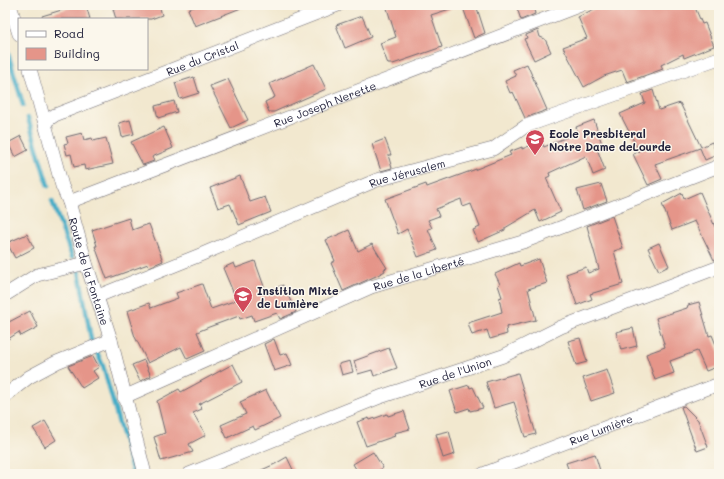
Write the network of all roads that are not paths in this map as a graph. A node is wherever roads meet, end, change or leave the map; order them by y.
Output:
1 (10, 5) edge
2 (338, 5) edge
3 (581, 5) edge
4 (18, 31) edge
5 (719, 58) edge
6 (30, 70) edge
7 (44, 122) junction
8 (719, 166) edge
9 (69, 202) junction
10 (86, 263) junction
11 (719, 267) edge
12 (5, 295) edge
13 (98, 296) junction
14 (111, 340) junction
15 (719, 384) edge
16 (5, 396) edge
17 (124, 397) junction
18 (145, 474) edge
19 (189, 474) edge
20 (483, 474) edge

1 - 4 street
2 - 7 street, Rue du Cristal
3 - 9 street, Rue Joseph Nerette
5 - 13 street, Rue Jérusalem
6 - 7 street, Route de la Fontaine
7 - 9 street, Route de la Fontaine
8 - 17 street, Rue de la Liberté
9 - 10 street, Route de la Fontaine
10 - 12 street
10 - 13 street, Route de la Fontaine
11 - 19 street, Rue de l'Union
13 - 14 street, Route de la Fontaine
14 - 16 street
14 - 17 street, Route de la Fontaine
15 - 20 street, Rue Lumière
17 - 18 street, Route de la Fontaine

